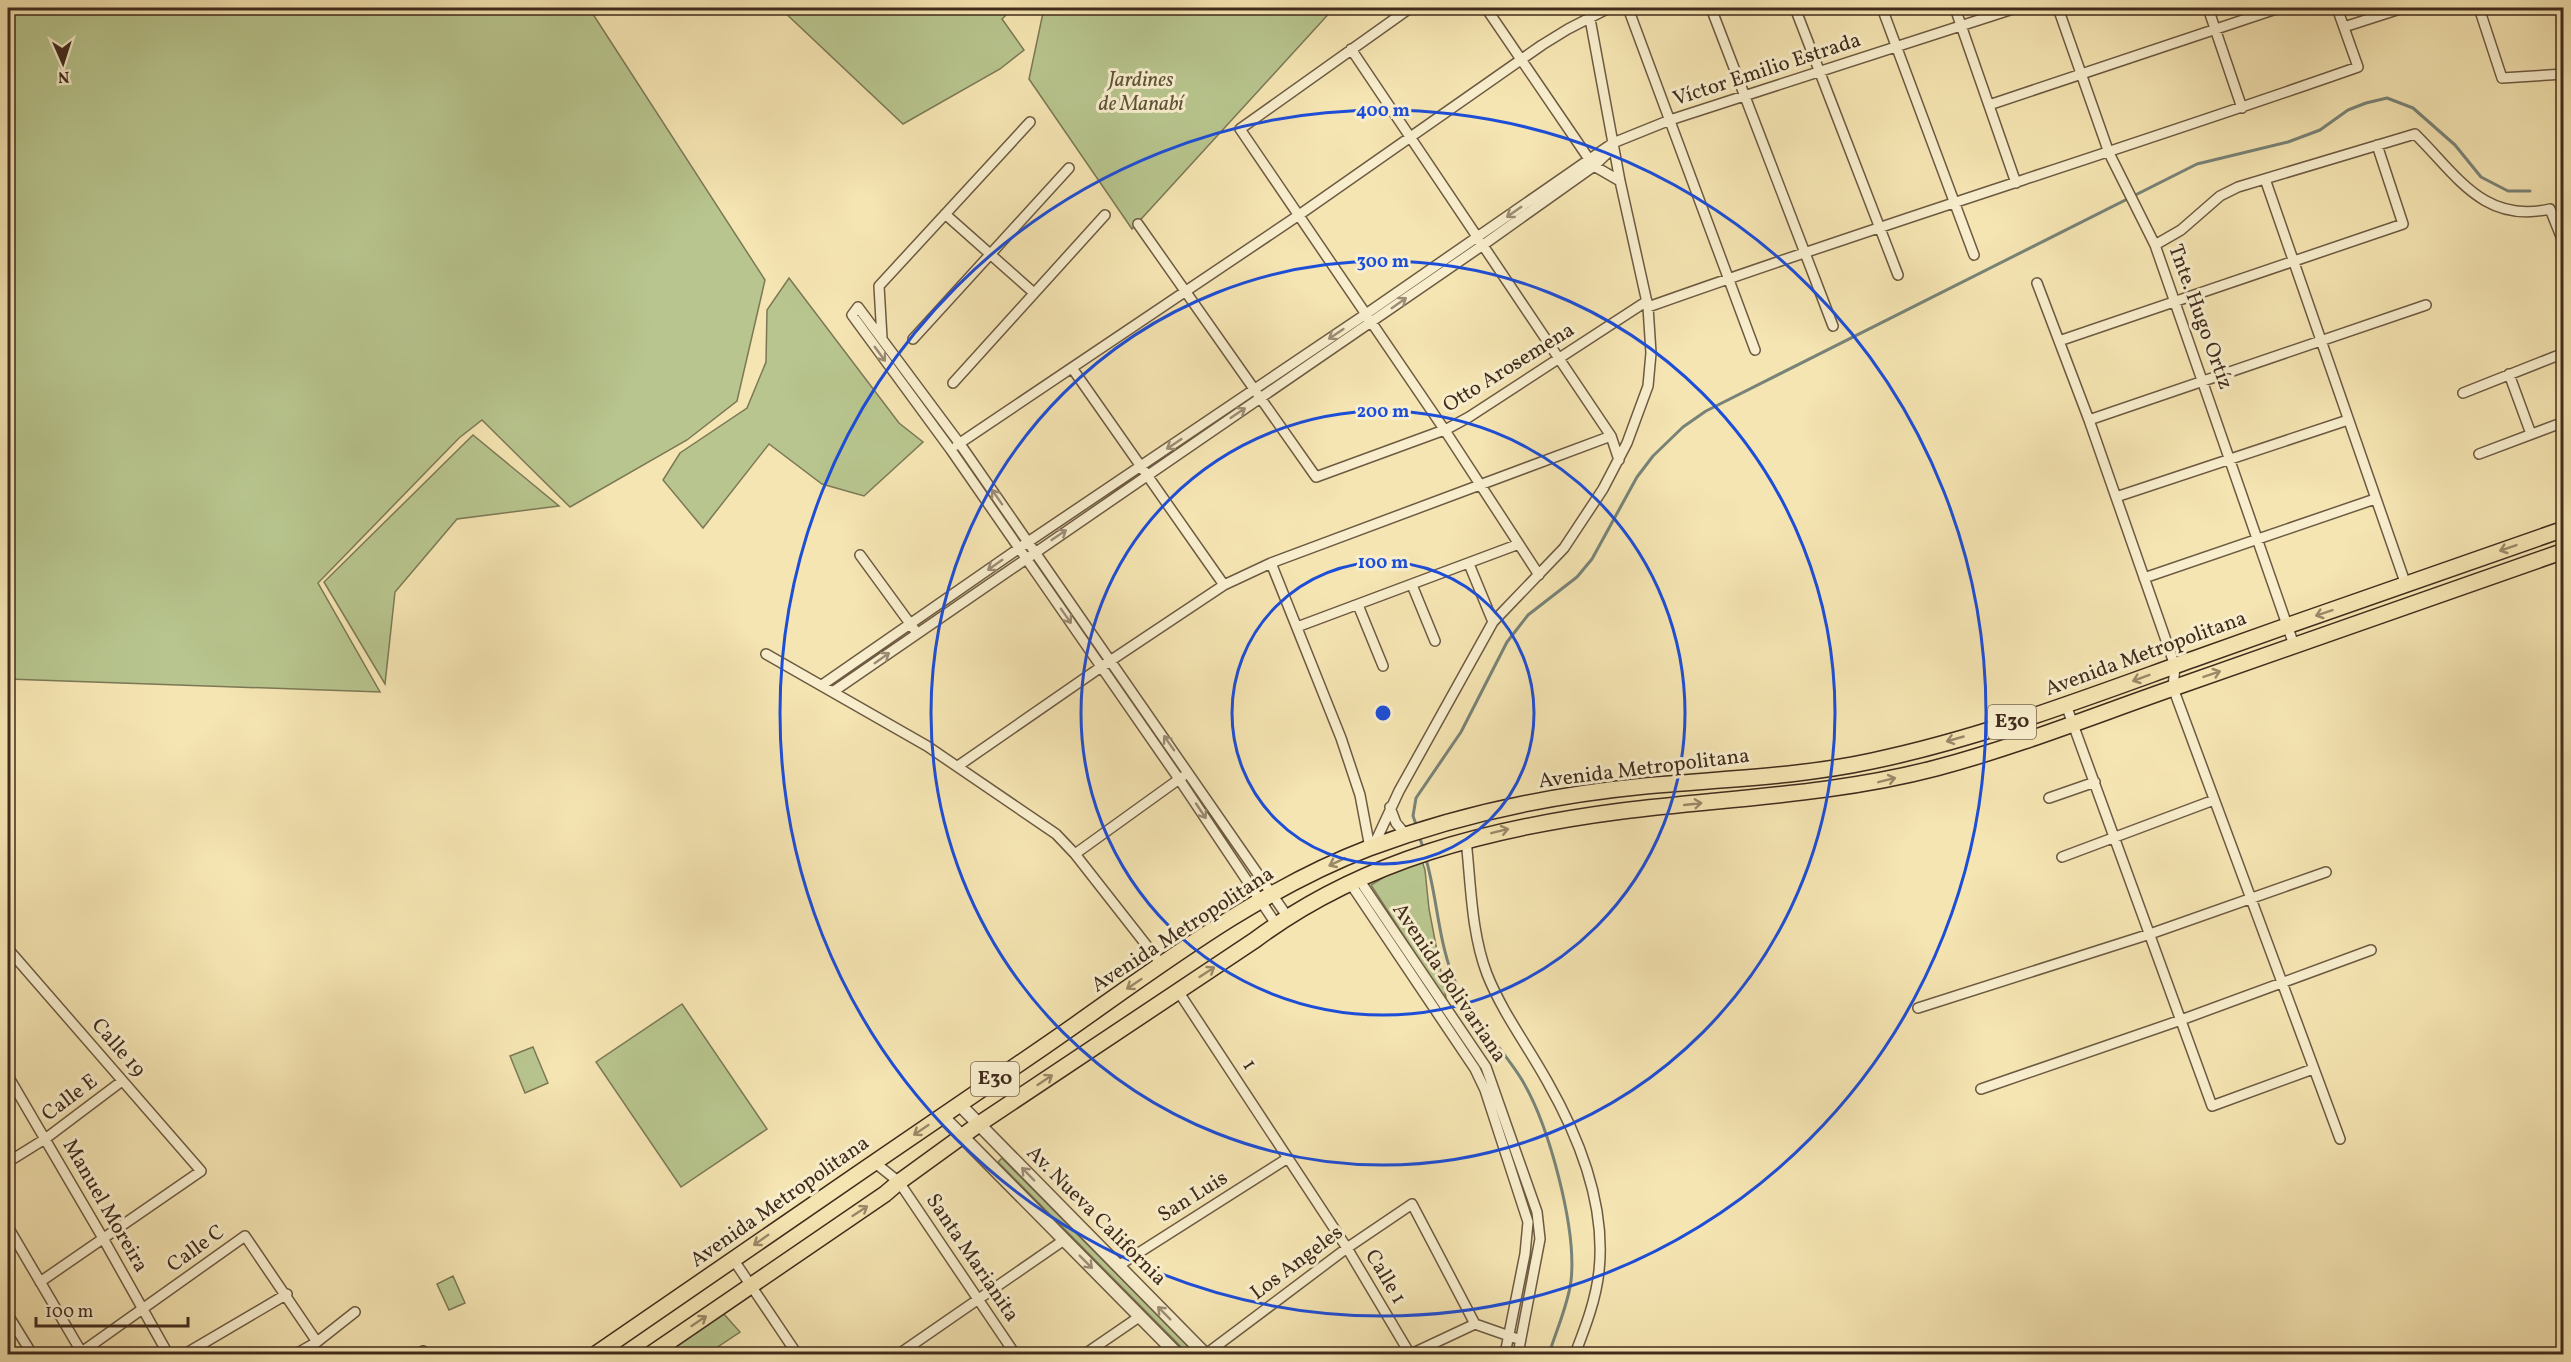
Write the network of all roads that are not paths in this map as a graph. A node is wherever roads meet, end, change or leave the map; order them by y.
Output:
1 (1410, 8) edge
2 (1486, 8) edge
3 (1609, 8) edge
4 (1628, 8) edge
5 (1711, 8) edge
6 (1795, 8) edge
7 (1882, 8) edge
8 (1955, 8) edge
9 (2016, 8) edge
10 (2058, 8) edge
11 (2208, 8) edge
12 (2279, 8) edge
13 (2337, 8) edge
14 (2403, 8) edge
15 (2479, 8) edge
16 (1589, 12) edge
17 (1961, 26) junction
18 (2344, 27) junction
19 (2215, 30) junction
20 (1897, 47) junction
21 (1351, 49) junction
22 (1522, 60) junction
23 (1820, 72) junction
24 (2081, 74) junction
25 (2564, 74) edge
26 (1744, 97) junction
27 (1989, 105) junction
28 (2242, 108) junction
29 (1670, 120) junction
30 (1030, 122) dead end
31 (1410, 137) junction
32 (2377, 145) junction
33 (1613, 146) junction
34 (2111, 157) junction
35 (1591, 162) junction
36 (1069, 168) dead end
37 (2265, 179) junction
38 (1620, 181) junction
39 (2016, 183) junction
40 (1954, 203) junction
41 (945, 214) junction
42 (1105, 215) dead end
43 (1299, 215) junction
44 (1138, 224) dead end
45 (1880, 227) junction
46 (1480, 241) junction
47 (2564, 244) edge
48 (2155, 245) junction
49 (1804, 253) junction
50 (990, 254) junction
51 (1974, 255) dead end
52 (2293, 260) junction
53 (1898, 275) dead end
54 (1729, 279) junction
55 (2037, 283) dead end
56 (1186, 291) junction
57 (1034, 293) junction
58 (2175, 300) junction
59 (1647, 304) junction
60 (2427, 305) dead end
61 (1369, 318) junction
62 (1833, 326) dead end
63 (882, 338) junction
64 (913, 339) dead end
65 (2321, 340) junction
66 (2059, 341) junction
67 (1755, 350) dead end
68 (2564, 353) edge
69 (1559, 358) junction
70 (1072, 368) junction
71 (2509, 374) junction
72 (2203, 380) junction
73 (953, 383) dead end
74 (1254, 389) junction
75 (2463, 393) dead end
76 (1260, 398) junction
77 (2089, 420) junction
78 (2348, 420) junction
79 (2564, 422) edge
80 (1444, 429) junction
81 (2531, 434) junction
82 (1611, 436) junction
83 (960, 444) junction
84 (951, 450) junction
85 (2479, 454) dead end
86 (2231, 459) junction
87 (1619, 460) junction
88 (1142, 466) junction
89 (1148, 475) junction
90 (1481, 486) junction
91 (2116, 497) junction
92 (2376, 499) junction
93 (2564, 529) edge
94 (2258, 539) junction
95 (1028, 542) junction
96 (1519, 544) junction
97 (1019, 548) junction
98 (2564, 550) edge
99 (1035, 551) junction
100 (860, 555) dead end
101 (1025, 558) junction
102 (1271, 563) junction
103 (1469, 564) junction
104 (1539, 574) junction
105 (2144, 578) junction
106 (1224, 585) junction
107 (1412, 585) junction
108 (2406, 585) junction
109 (1358, 605) junction
110 (1493, 622) junction
111 (910, 624) junction
112 (2288, 626) junction
113 (1297, 627) junction
114 (917, 633) junction
115 (1435, 641) dead end
116 (2294, 645) junction
117 (766, 654) dead end
118 (1112, 661) junction
119 (1383, 666) dead end
120 (2175, 666) junction
121 (1101, 667) junction
122 (822, 685) junction
123 (2173, 688) junction
124 (834, 692) junction
125 (2066, 705) junction
126 (2073, 724) junction
127 (958, 766) junction
128 (1189, 772) junction
129 (1753, 777) junction
130 (1179, 779) junction
131 (2095, 782) junction
132 (1755, 798) junction
133 (2049, 798) dead end
134 (2214, 800) junction
135 (1390, 807) junction
136 (1409, 835) junction
137 (2115, 837) junction
138 (1466, 840) junction
139 (1372, 847) junction
140 (1075, 854) junction
141 (2062, 857) dead end
142 (2326, 872) dead end
143 (1354, 881) junction
144 (1268, 898) junction
145 (2250, 899) junction
146 (1282, 920) junction
147 (2150, 934) junction
148 (8, 949) edge
149 (2371, 950) dead end
150 (1162, 965) junction
151 (2281, 983) junction
152 (1178, 991) junction
153 (1918, 1008) dead end
154 (2181, 1020) junction
155 (2313, 1069) junction
156 (8, 1076) edge
157 (122, 1081) junction
158 (1981, 1089) dead end
159 (959, 1104) junction
160 (942, 1116) junction
161 (979, 1124) junction
162 (962, 1137) junction
163 (45, 1139) junction
164 (2340, 1139) dead end
165 (1288, 1158) junction
166 (8, 1162) edge
167 (874, 1162) junction
168 (899, 1182) junction
169 (8, 1227) edge
170 (104, 1240) junction
171 (1064, 1240) junction
172 (1347, 1248) junction
173 (733, 1259) junction
174 (1118, 1266) junction
175 (40, 1282) junction
176 (751, 1286) junction
177 (287, 1294) junction
178 (978, 1299) junction
179 (143, 1309) junction
180 (355, 1312) dead end
181 (8, 1315) edge
182 (1140, 1317) junction
183 (1474, 1324) junction
184 (1509, 1336) junction
185 (1521, 1340) junction
186 (317, 1342) junction
187 (32, 1354) edge
188 (81, 1354) edge
189 (168, 1354) edge
190 (185, 1354) edge
191 (296, 1354) edge
192 (596, 1354) edge
193 (651, 1354) edge
194 (797, 1354) edge
195 (899, 1354) edge
196 (1015, 1354) edge
197 (1085, 1354) edge
198 (1177, 1354) edge
199 (1206, 1354) edge
200 (1411, 1354) edge
201 (1505, 1354) edge
202 (1518, 1354) edge
203 (1575, 1354) edge

1 - 21 street
2 - 22 street
3 - 16 street
4 - 29 street
5 - 26 street
6 - 23 street
7 - 20 street
8 - 17 street
9 - 17 street, Víctor Emilio Estrada
10 - 24 street, Tnte. Hugo Ortíz
11 - 19 street
12 - 19 street
13 - 18 street
14 - 18 street
15 - 25 street
16 - 22 street
16 - 33 street
17 - 20 street, Víctor Emilio Estrada
17 - 27 street
18 - 28 street, Otto Arosemena
19 - 24 street
19 - 28 street
20 - 23 street, Víctor Emilio Estrada
20 - 40 street
21 - 31 street
21 - 43 street
22 - 31 street
22 - 35 street
23 - 26 street, Víctor Emilio Estrada
23 - 45 street
24 - 27 street
24 - 34 street, Tnte. Hugo Ortíz
26 - 29 street, Víctor Emilio Estrada
26 - 49 street
27 - 39 street
28 - 34 street, Otto Arosemena
29 - 33 street, Víctor Emilio Estrada
29 - 54 street
30 - 41 street
31 - 43 street
31 - 46 street
32 - 37 street
32 - 47 street
32 - 52 street
33 - 35 street, Víctor Emilio Estrada
33 - 38 street
34 - 39 street, Otto Arosemena
34 - 48 street, Tnte. Hugo Ortíz
35 - 38 street
35 - 46 street, Víctor Emilio Estrada
36 - 50 street
37 - 48 street
37 - 52 street
38 - 59 street
39 - 40 street, Otto Arosemena
40 - 45 street, Otto Arosemena
40 - 51 street
41 - 50 street
41 - 63 street
42 - 57 street
43 - 56 street
43 - 61 street
44 - 56 street
45 - 49 street, Otto Arosemena
45 - 53 street
46 - 61 street, Víctor Emilio Estrada
46 - 69 street
48 - 58 street, Tnte. Hugo Ortíz
49 - 54 street, Otto Arosemena
49 - 62 street
50 - 57 street
50 - 64 street
52 - 58 street
52 - 65 street
54 - 59 street, Otto Arosemena
54 - 67 street
55 - 66 street
56 - 70 street
56 - 74 street
57 - 73 street
58 - 66 street
58 - 72 street, Tnte. Hugo Ortíz
59 - 69 street, Otto Arosemena
59 - 87 street
60 - 65 street
61 -> 74 street
61 - 76 street
61 - 80 street
63 - 83 street
63 -> 84 street
65 - 72 street
65 - 78 street
66 - 77 street
68 - 71 street
69 - 80 street, Otto Arosemena
69 - 82 street
70 - 83 street
70 - 88 street
71 - 75 street
71 - 81 street
72 - 77 street
72 - 86 street, Tnte. Hugo Ortíz
74 - 76 street
74 -> 88 street
76 - 80 street, Otto Arosemena
89 -> 76 street
77 - 91 street
78 - 86 street
78 - 92 street
79 - 81 street
80 - 90 street
81 - 85 street
82 - 87 street
82 - 90 street
83 - 84 street
95 -> 83 street
84 - 97 street
86 - 91 street
86 - 94 street, Tnte. Hugo Ortíz
87 - 104 street
88 - 89 street
88 - 95 street
99 -> 89 street
89 - 106 street
90 - 96 street
90 - 102 street
91 - 105 street
92 - 94 street
92 - 108 street
93 -> 108 highway, Avenida Metropolitana / E30
94 - 105 street
94 - 112 street, Tnte. Hugo Ortíz
95 - 97 street
95 - 99 street
96 - 103 street
96 - 104 street
97 - 101 street
97 -> 111 street
98 - 116 highway, E30
99 - 101 street
99 - 118 street
100 - 111 street
101 - 114 street
101 -> 121 street
102 - 106 street
102 - 113 street
103 - 107 street
103 - 110 street
104 - 110 street
105 - 120 street
106 - 118 street
107 - 109 street
107 - 115 street
108 -> 112 highway, Avenida Metropolitana / E30
109 - 113 street
109 - 119 street
110 - 135 street
111 - 114 street
111 - 122 street
112 - 116 street, Tnte. Hugo Ortíz
112 - 120 highway, Avenida Metropolitana / E30
113 - 139 street
124 -> 114 street
123 -> 116 highway, E30
117 - 122 street
118 - 121 street
128 -> 118 street
120 - 123 street
120 -> 125 highway, Avenida Metropolitana / E30
121 - 127 street
121 - 130 street
122 - 124 street
123 - 126 highway, E30
123 - 134 street
124 - 127 street
125 - 126 street
125 -> 129 highway, Avenida Metropolitana / E30
126 - 131 street
132 -> 126 highway, E30
127 - 140 street
128 - 130 street
128 - 144 street
129 - 132 highway
129 - 136 highway, Avenida Metropolitana / E30
130 - 140 street
130 -> 144 street
131 - 133 street
131 - 137 street
138 -> 132 highway, E30
134 - 137 street
134 - 145 street
135 - 136 street
135 - 139 street
136 - 139 highway, Avenida Metropolitana / E30
137 - 141 street
137 - 147 street
138 - 143 highway, E30
138 - 203 street
139 -> 144 highway, Avenida Metropolitana / E30
140 - 150 street
142 - 145 street
143 - 146 highway, E30
143 - 184 street, Avenida Bolivariana
143 - 185 street, Avenida Bolivariana
144 - 146 street
144 - 150 highway, Avenida Metropolitana / E30
145 - 147 street
145 - 151 street
152 -> 146 highway, E30
147 - 153 street
147 - 154 street
148 - 157 street, Calle 19
149 - 151 street
150 -> 159 highway, Avenida Metropolitana / E30
151 - 154 street
151 - 155 street
161 -> 152 highway, E30
152 - 165 street, 1
154 - 155 street
154 - 158 street
155 - 164 street
156 - 163 street, Manuel Moreira
157 - 163 street, Calle E
157 - 170 street, Calle 19
159 - 160 highway, Avenida Metropolitana / E30
159 - 161 street, Av. Nueva California
160 - 162 street, Av. Nueva California
160 -> 167 highway, Avenida Metropolitana / E30
161 - 162 highway, E30
174 -> 161 street, Av. Nueva California
162 - 168 highway, E30
162 - 171 street, Av. Nueva California
163 - 166 street, Calle E
163 - 170 street, Manuel Moreira
165 - 172 street, Calle 1
165 - 174 street, San Luis
167 - 168 street, Santa Marianita
167 -> 173 highway, Avenida Metropolitana / E30
176 -> 168 highway, E30
168 - 178 street, Santa Marianita
169 - 175 street
170 - 175 street
170 - 179 street, Manuel Moreira
171 - 178 street
171 -> 182 street, Av. Nueva California
172 - 183 street, Los Angeles
172 - 199 street, Los Angeles
172 - 200 street, Calle 1
173 - 176 street
173 - 192 highway, Avenida Metropolitana / E30
199 -> 174 street, Av. Nueva California
175 - 188 street
193 -> 176 highway, E30
176 - 194 street
177 - 179 street, Calle C
177 - 186 street
177 - 190 street
178 - 195 street
178 - 196 street, Santa Marianita
179 - 188 street, Calle C
179 - 189 street, Manuel Moreira
180 - 186 street
181 - 187 street
182 - 197 street
182 - 198 street, Av. Nueva California
183 - 184 street
183 - 200 street
184 - 185 street
184 - 201 street, Avenida Bolivariana
185 - 202 street, Avenida Bolivariana
186 - 191 street

